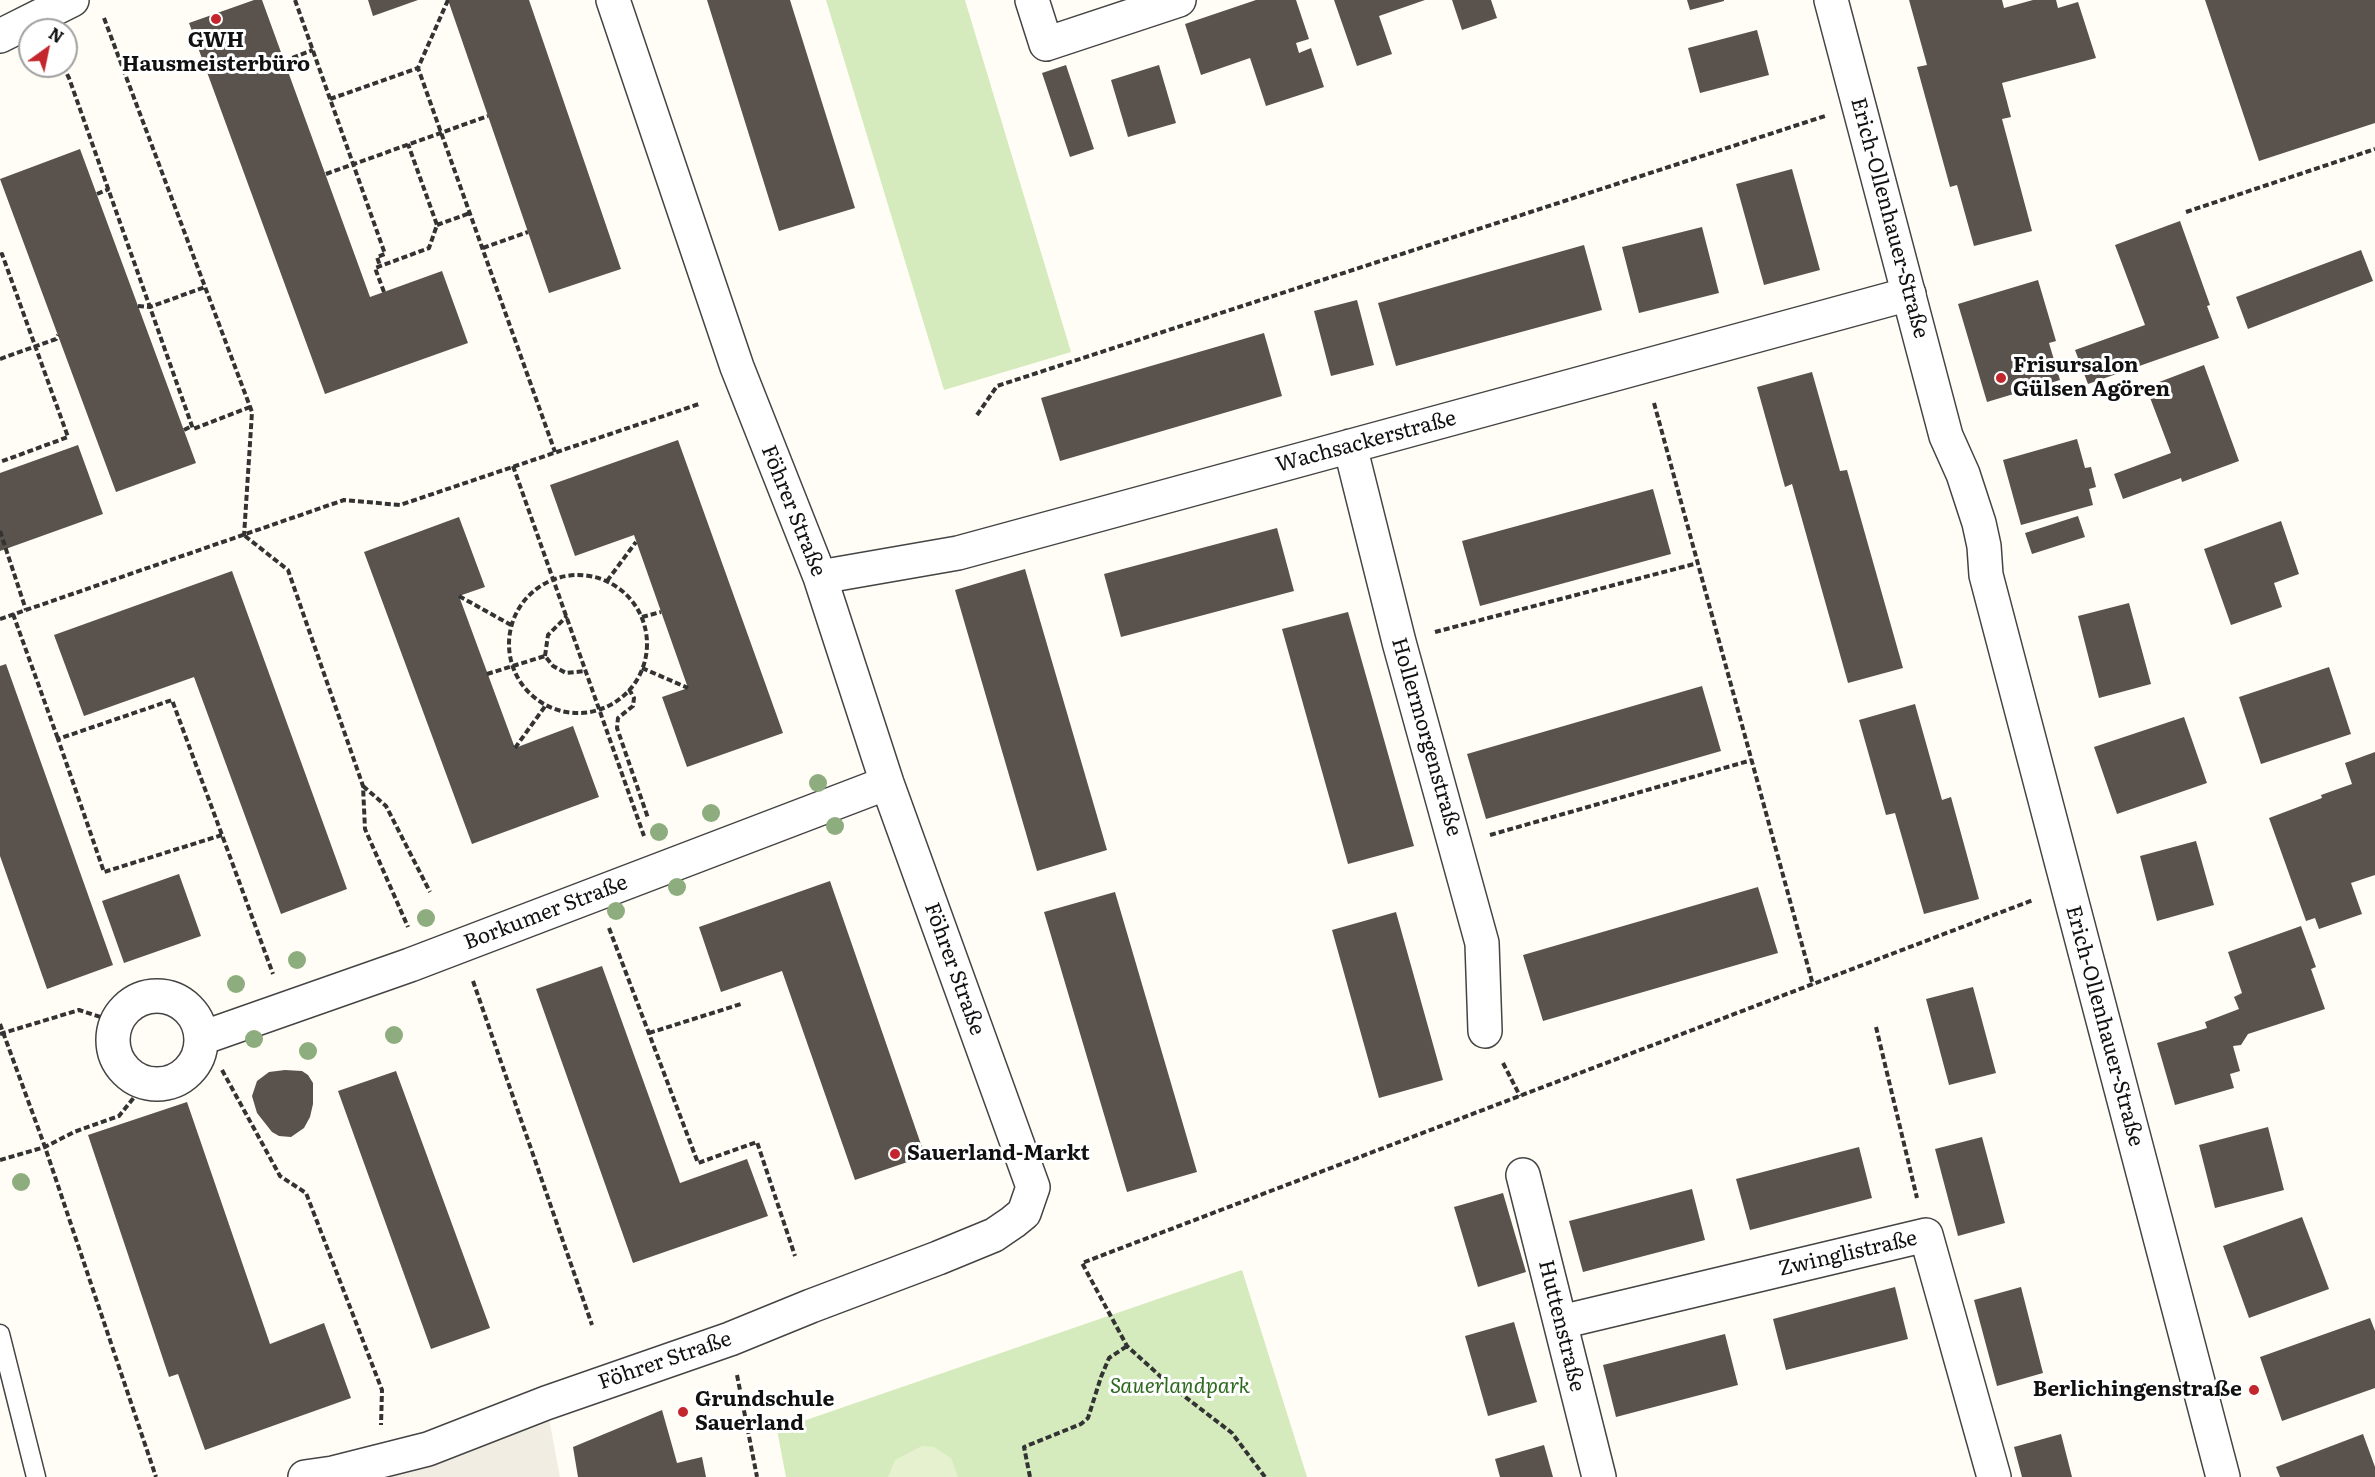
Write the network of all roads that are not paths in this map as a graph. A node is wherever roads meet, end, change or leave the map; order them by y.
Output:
1 (613, 0) edge
2 (1032, 0) edge
3 (1179, 0) edge
4 (1831, 0) edge
5 (86, 5) edge
6 (0, 36) edge
7 (1909, 294) junction
8 (1350, 446) junction
9 (820, 577) junction
10 (887, 783) junction
11 (1485, 1030) dead end
12 (202, 1038) junction
13 (1523, 1175) dead end
14 (1561, 1322) junction
15 (0, 1334) edge
16 (36, 1477) edge
17 (305, 1477) edge
18 (1599, 1477) edge
19 (1994, 1477) edge
20 (2223, 1477) edge

1 - 9 street, Föhrer Straße
2 - 3 street
4 - 7 street, Erich-Ollenhauer-Straße
5 - 6 street
7 - 8 street, Wachsackerstraße
7 - 20 street, Erich-Ollenhauer-Straße
8 - 9 street, Wachsackerstraße
8 - 11 street, Hollermorgenstraße
9 - 10 street, Föhrer Straße
10 - 12 street, Borkumer Straße
10 - 17 street, Föhrer Straße
12 - 12 street
13 - 14 street, Huttenstraße
14 - 18 street, Huttenstraße
14 - 19 street, Zwinglistraße
15 - 16 lane

